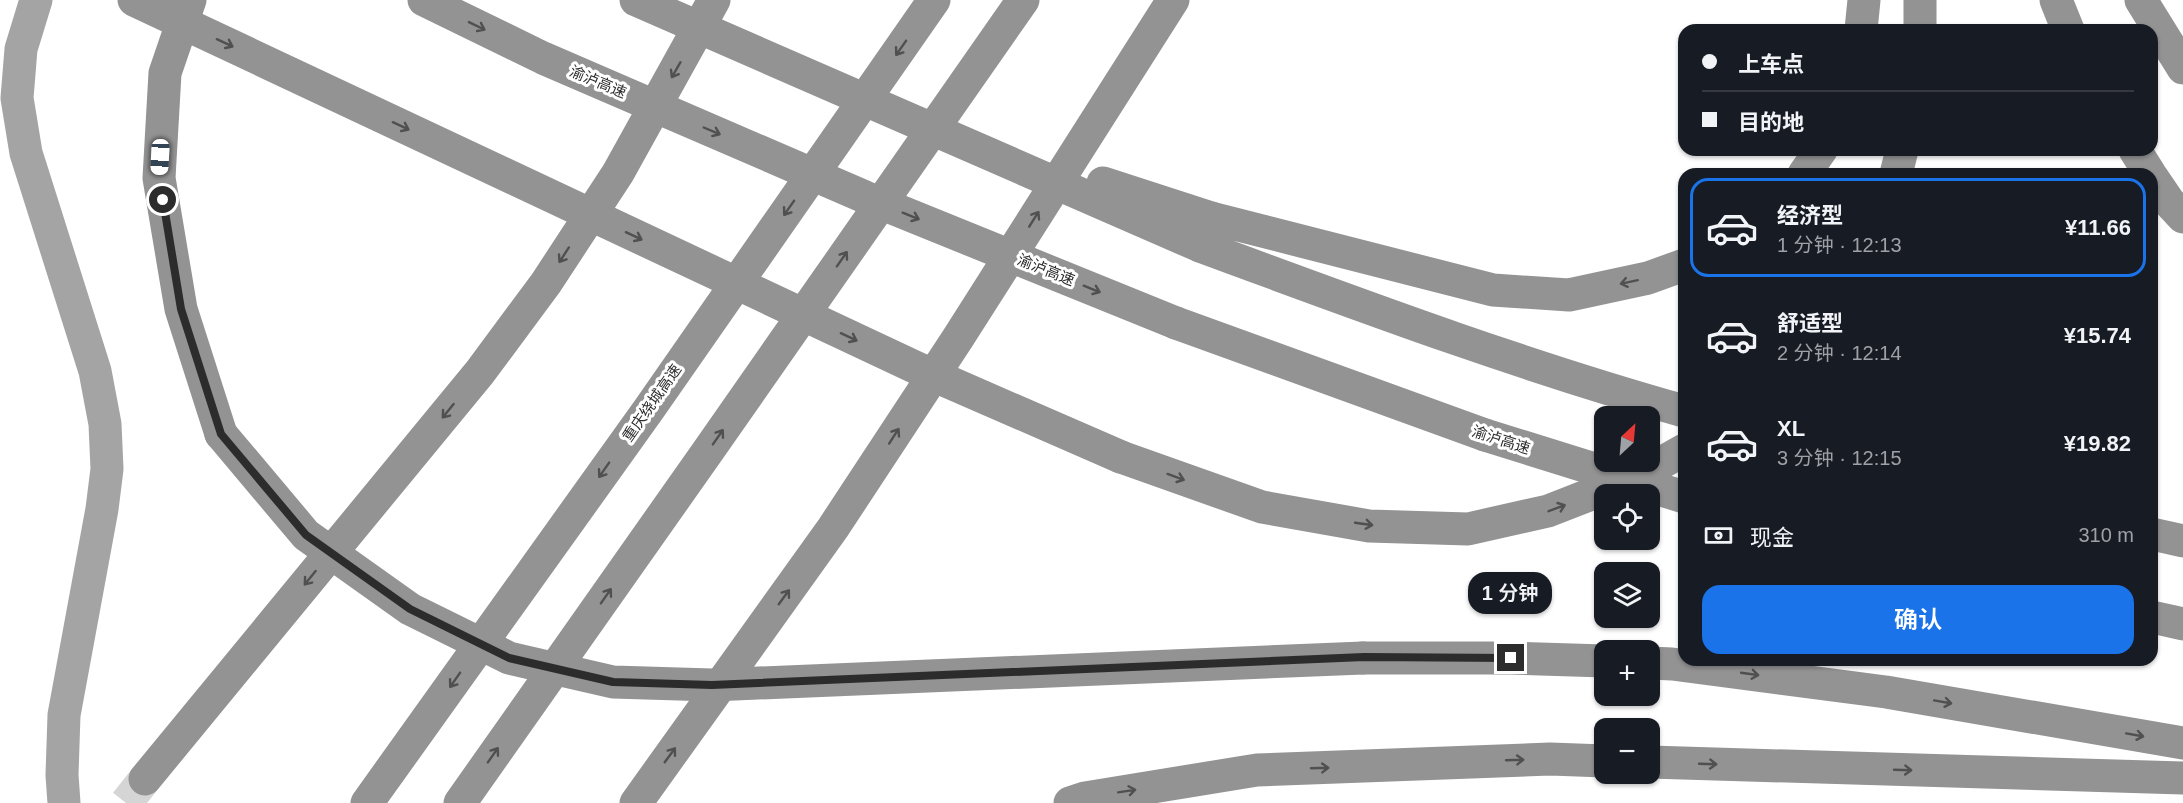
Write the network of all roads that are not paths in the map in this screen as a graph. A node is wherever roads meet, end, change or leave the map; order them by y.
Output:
1 (36, 0) edge
2 (134, 0) edge
3 (190, 0) edge
4 (424, 0) edge
5 (636, 0) edge
6 (714, 0) edge
7 (934, 0) edge
8 (1023, 0) edge
9 (1173, 0) edge
10 (1864, 0) edge
11 (1920, 0) edge
12 (2056, 0) edge
13 (2141, 0) edge
14 (1862, 24) edge
15 (1920, 24) edge
16 (2066, 24) edge
17 (2156, 24) edge
18 (2158, 28) edge
19 (2183, 68) edge
20 (2158, 185) edge
21 (2183, 217) edge
22 (1206, 232) junction
23 (1678, 267) edge
24 (1678, 409) edge
25 (1678, 453) edge
26 (1678, 495) edge
27 (2158, 535) edge
28 (2183, 541) edge
29 (2158, 618) edge
30 (2183, 624) edge
31 (1594, 661) edge
32 (1660, 663) edge
33 (1678, 665) edge
34 (1687, 666) edge
35 (2183, 743) edge
36 (1594, 761) edge
37 (1660, 762) edge
38 (2183, 778) edge
39 (145, 779) tunnel mouth
40 (64, 803) edge
41 (367, 803) edge
42 (460, 803) edge
43 (636, 803) edge
44 (1070, 803) edge

1 - 40 main road
2 -> 25 highway, bridge
3 - 31 highway, bridge
4 -> 26 highway, 渝泸高速, bridge
5 - 22 highway, bridge
6 -> 39 highway
7 -> 41 highway, 重庆绕城高速
42 -> 8 highway
43 -> 9 highway
10 - 14 highway
11 - 15 highway
12 - 16 highway
13 - 17 highway
18 - 19 highway
20 - 21 highway
23 -> 22 highway
22 - 24 highway
27 - 28 highway
29 - 30 highway
32 -> 33 highway
34 -> 35 highway
44 -> 36 highway
37 -> 38 highway

